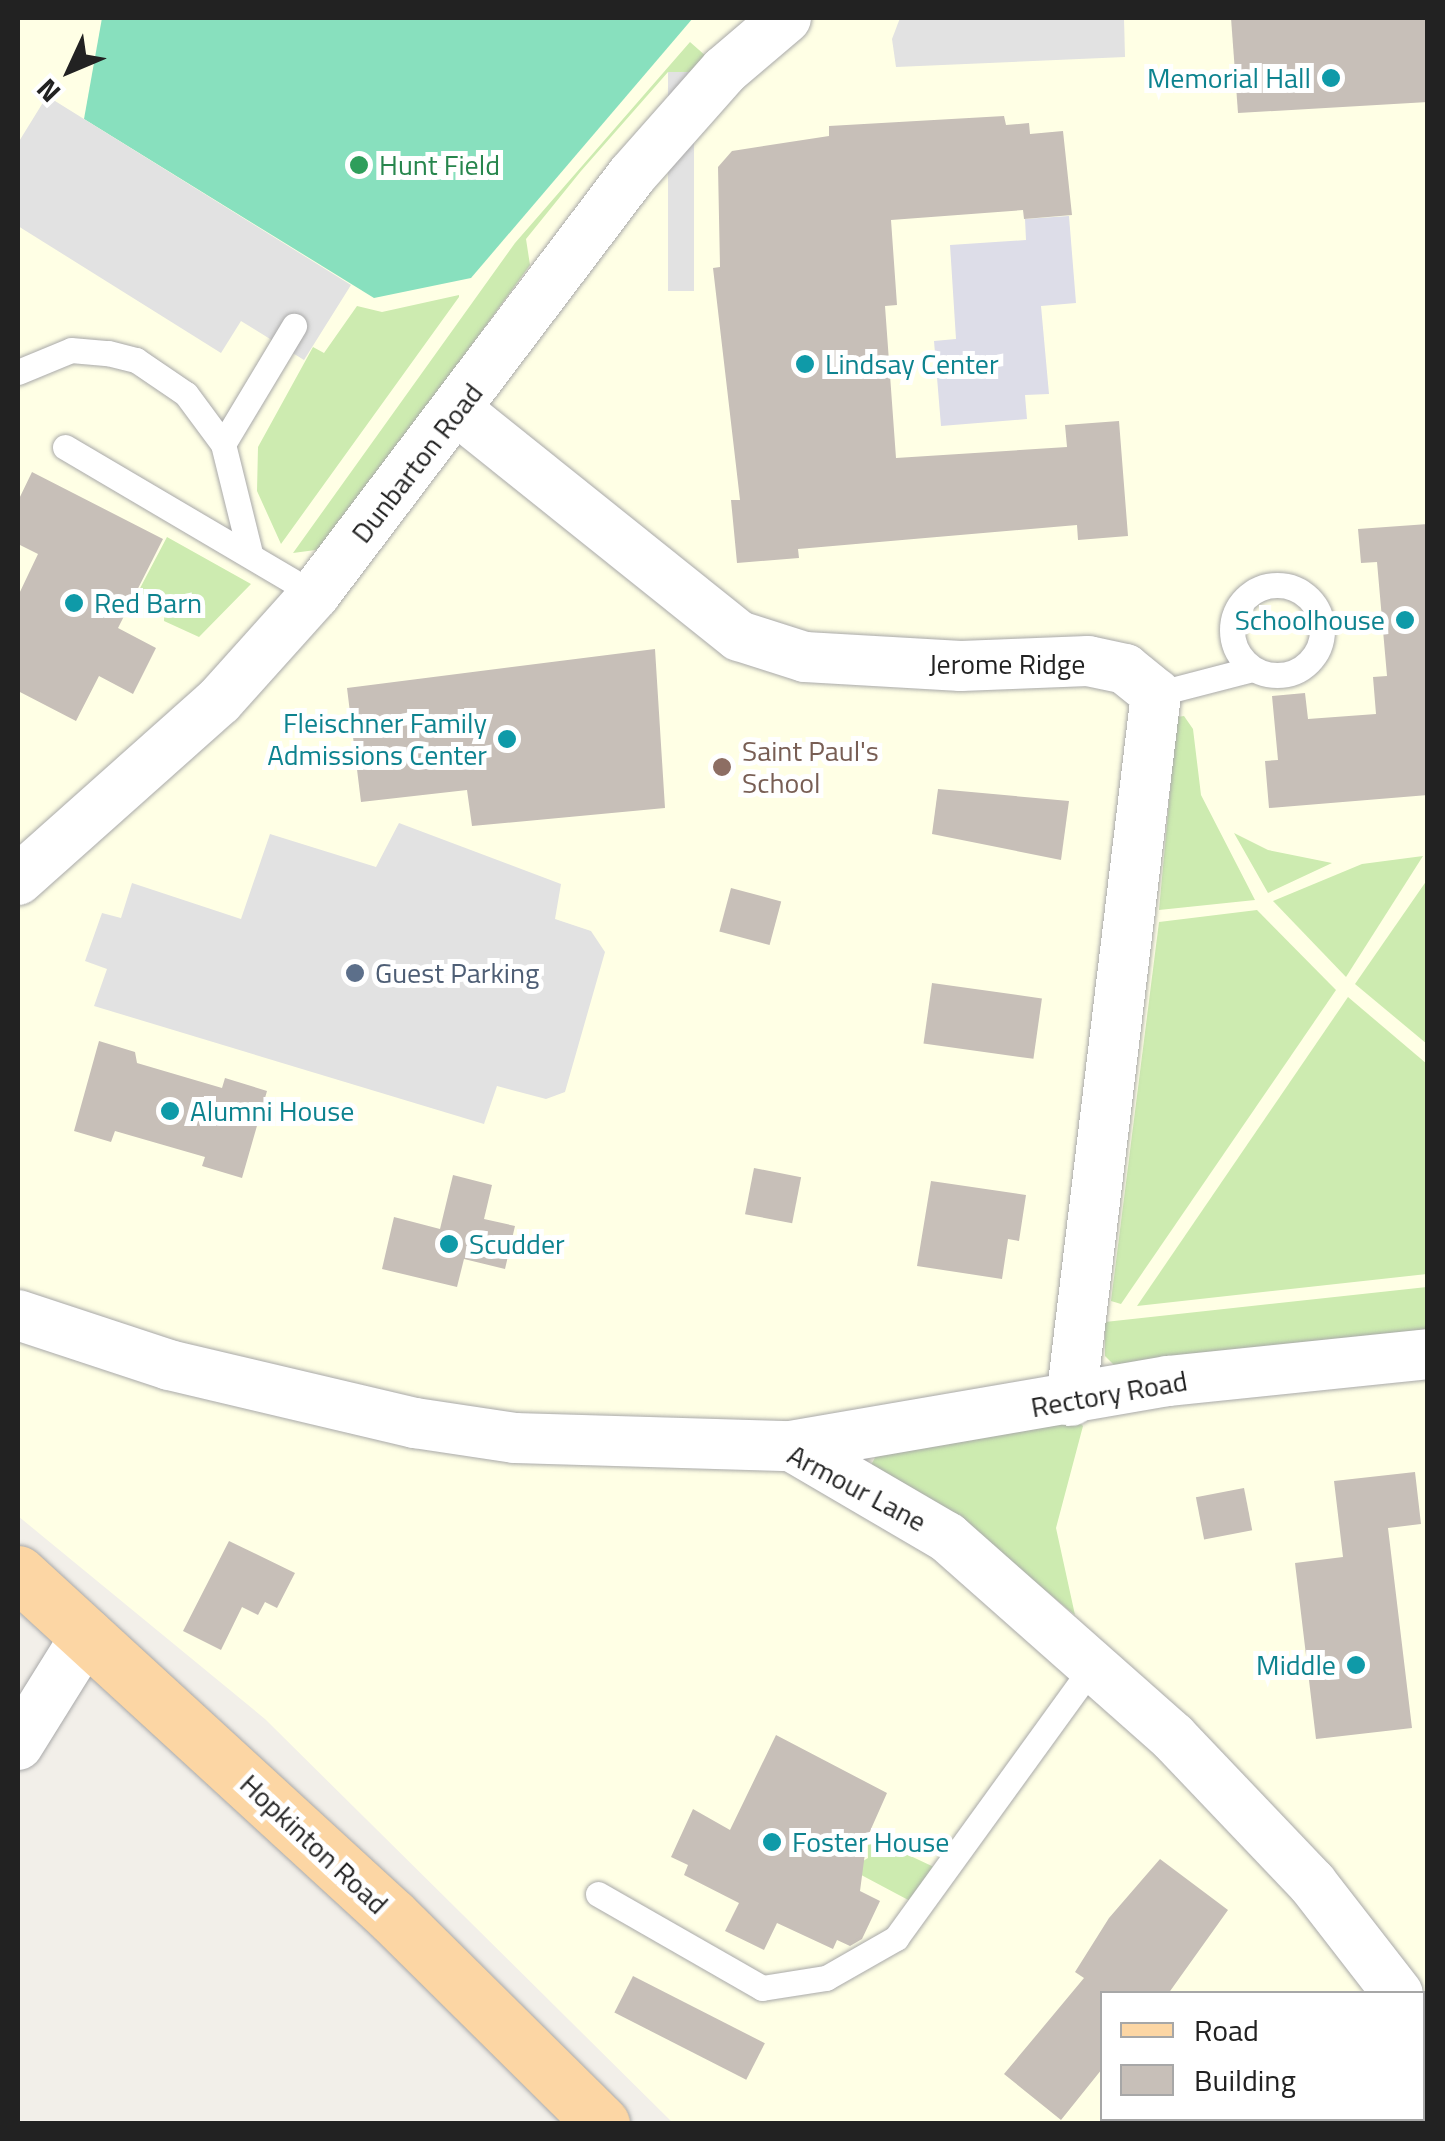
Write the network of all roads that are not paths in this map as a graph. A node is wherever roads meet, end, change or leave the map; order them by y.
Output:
1 (786, 18) edge
2 (294, 326) dead end
3 (18, 372) edge
4 (458, 412) junction
5 (224, 444) junction
6 (64, 446) dead end
7 (250, 553) junction
8 (315, 594) junction
9 (1252, 668) dead end
10 (1156, 694) junction
11 (18, 880) edge
12 (18, 1315) edge
13 (1428, 1354) edge
14 (1071, 1400) junction
15 (792, 1446) junction
16 (18, 1573) edge
17 (87, 1634) junction
18 (1093, 1666) junction
19 (18, 1745) edge
20 (598, 1894) dead end
21 (1396, 1991) edge
22 (602, 2124) edge

1 - 4 street, Dunbarton Road
2 - 5 lane
3 - 5 lane
4 - 8 street, Dunbarton Road
4 - 10 street, Jerome Ridge
5 - 7 lane
6 - 7 lane
7 - 8 lane
8 - 11 street, Dunbarton Road
9 - 10 lane
10 - 14 street
12 - 15 street, Armour Lane
13 - 14 street, Rectory Road
14 - 15 street, Rectory Road
15 - 18 street, Armour Lane
16 - 17 main road, Hopkinton Road
17 - 19 street
17 - 22 main road, Hopkinton Road
18 - 20 lane
18 - 21 street, Armour Lane

